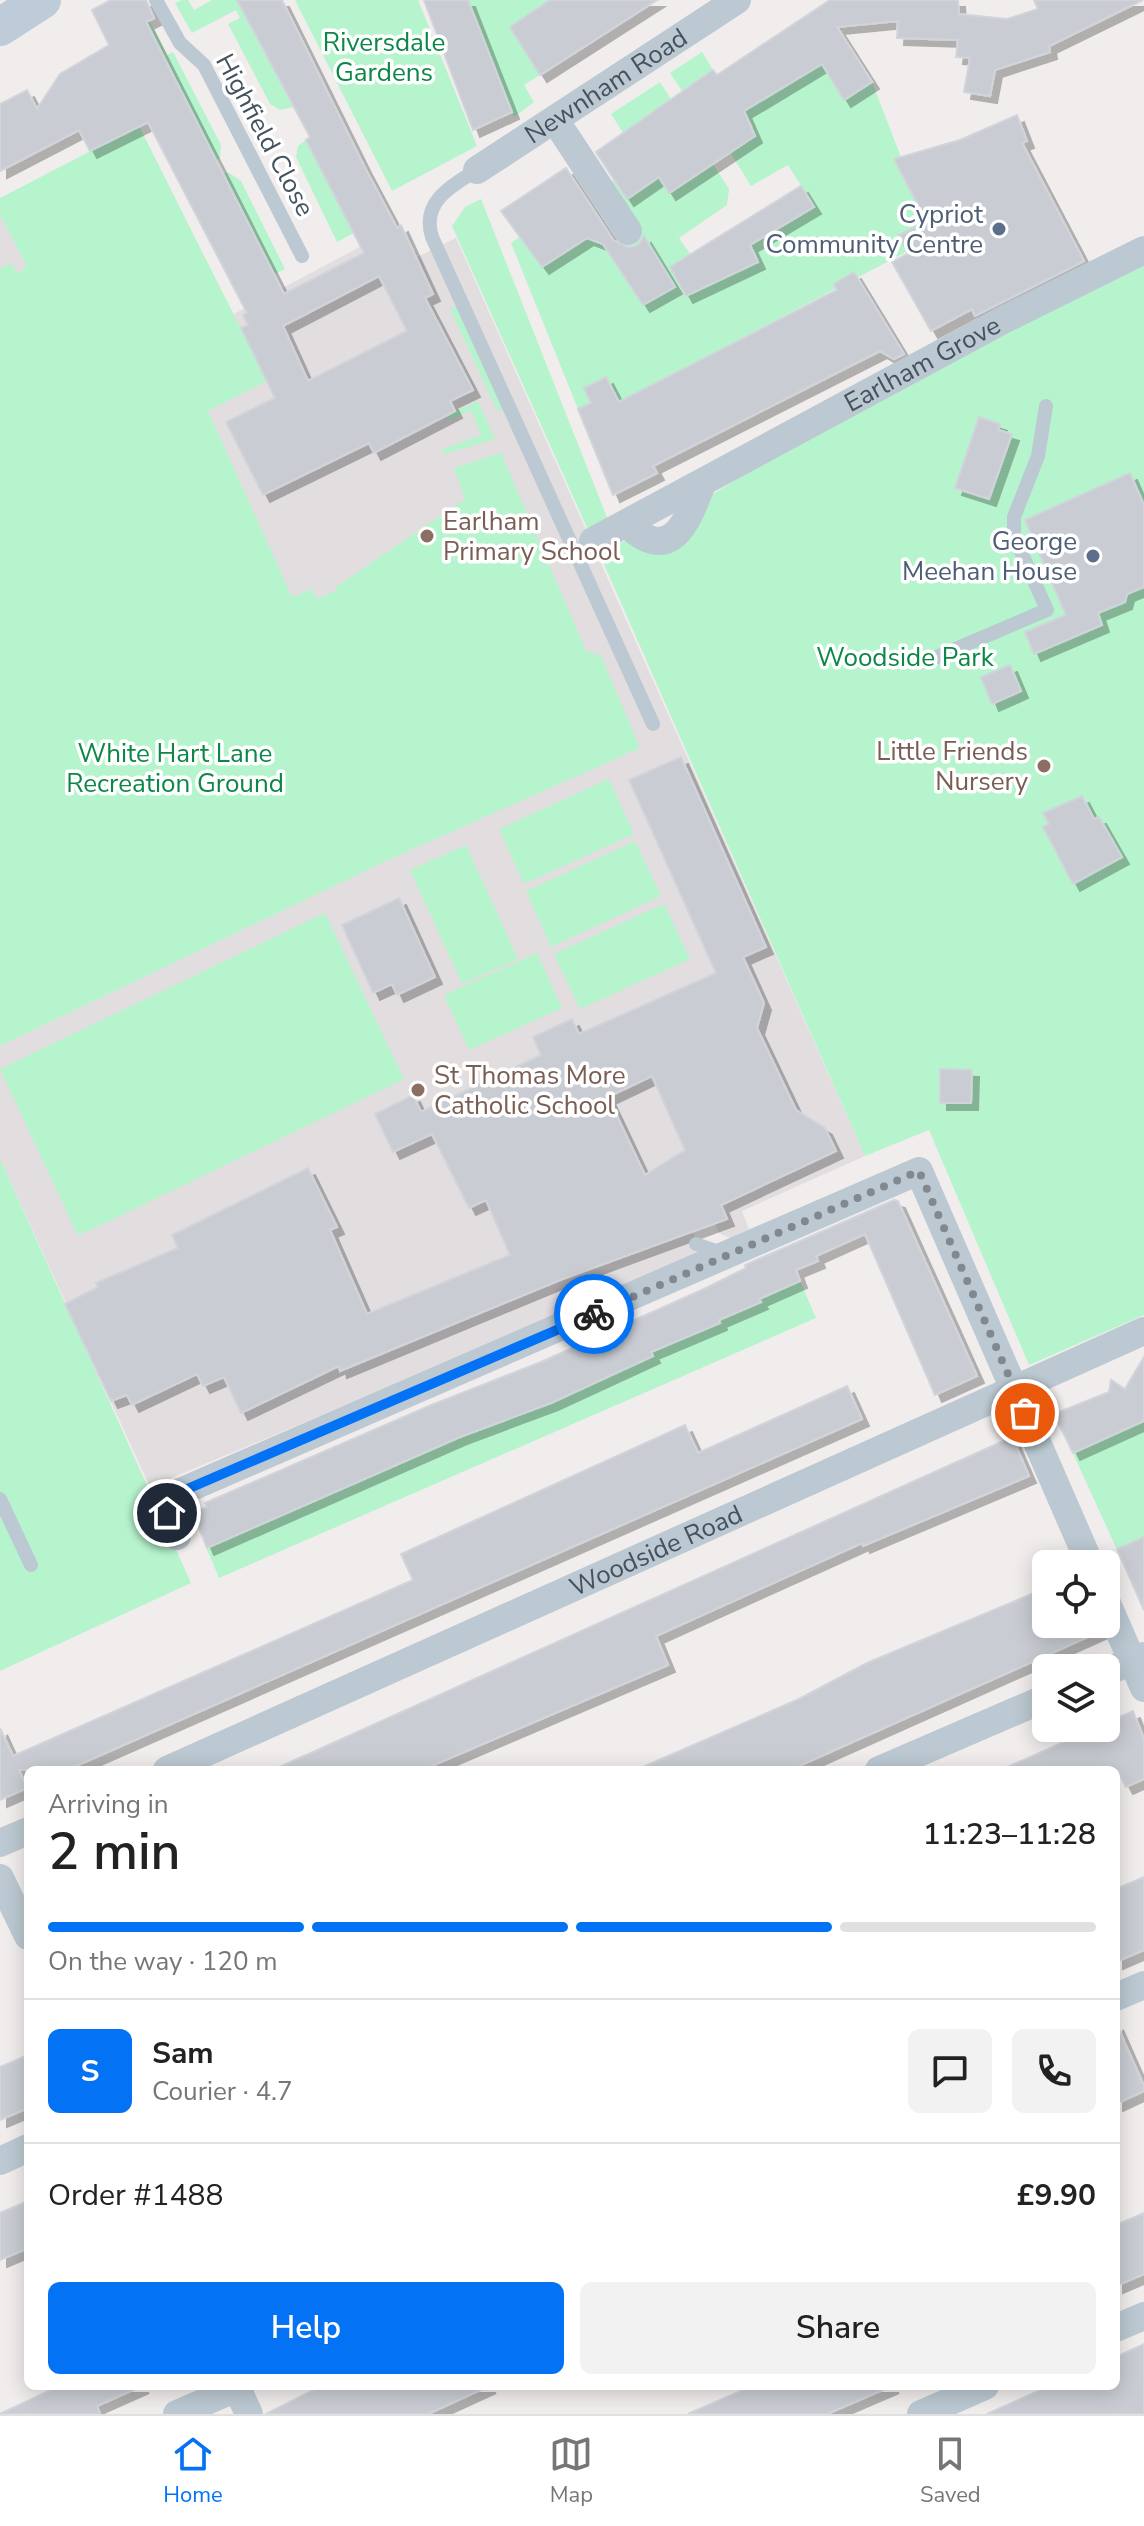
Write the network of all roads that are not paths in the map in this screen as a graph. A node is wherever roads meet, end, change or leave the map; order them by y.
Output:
1 (42, 0) edge
2 (156, 0) edge
3 (722, 4) edge
4 (0, 27) edge
5 (555, 120) junction
6 (477, 170) joint
7 (628, 231) dead end
8 (1125, 253) edge
9 (302, 256) dead end
10 (1046, 406) dead end
11 (585, 546) junction
12 (925, 662) dead end
13 (653, 724) dead end
14 (696, 1244) dead end
15 (729, 1256) junction
16 (1144, 1331) edge
17 (1014, 1388) junction
18 (0, 1499) edge
19 (177, 1536) dead end
20 (1084, 1550) edge
21 (31, 1565) dead end
22 (1120, 1626) edge
23 (1138, 1658) edge
24 (1144, 1688) edge
25 (1032, 1704) edge
26 (176, 1766) edge
27 (888, 1766) edge
28 (24, 1833) edge
29 (0, 1843) edge
30 (0, 1878) edge
31 (24, 1928) edge
32 (1144, 1985) edge
33 (1120, 1995) edge
34 (24, 2150) edge
35 (0, 2161) edge
36 (1144, 2316) edge
37 (1120, 2326) edge
38 (231, 2390) edge
39 (239, 2390) edge
40 (976, 2390) edge
41 (177, 2414) edge
42 (249, 2414) edge
43 (921, 2414) edge

1 - 4 street
2 - 9 lane, Highfield Close
3 - 5 street, Newnham Road
5 - 6 street, Newnham Road
5 - 7 street
6 - 11 lane
8 - 11 street, Earlham Grove
10 - 12 lane
11 - 13 lane
14 - 15 lane
15 - 17 street
15 - 19 street
16 - 17 street, Woodside Road
17 - 20 street
17 - 26 street, Woodside Road
18 - 21 lane
22 - 23 street
23 - 24 street
25 - 27 street
28 - 29 street
30 - 31 street
32 - 33 street
34 - 35 street
36 - 37 street
38 - 41 street
39 - 42 street
40 - 43 street

